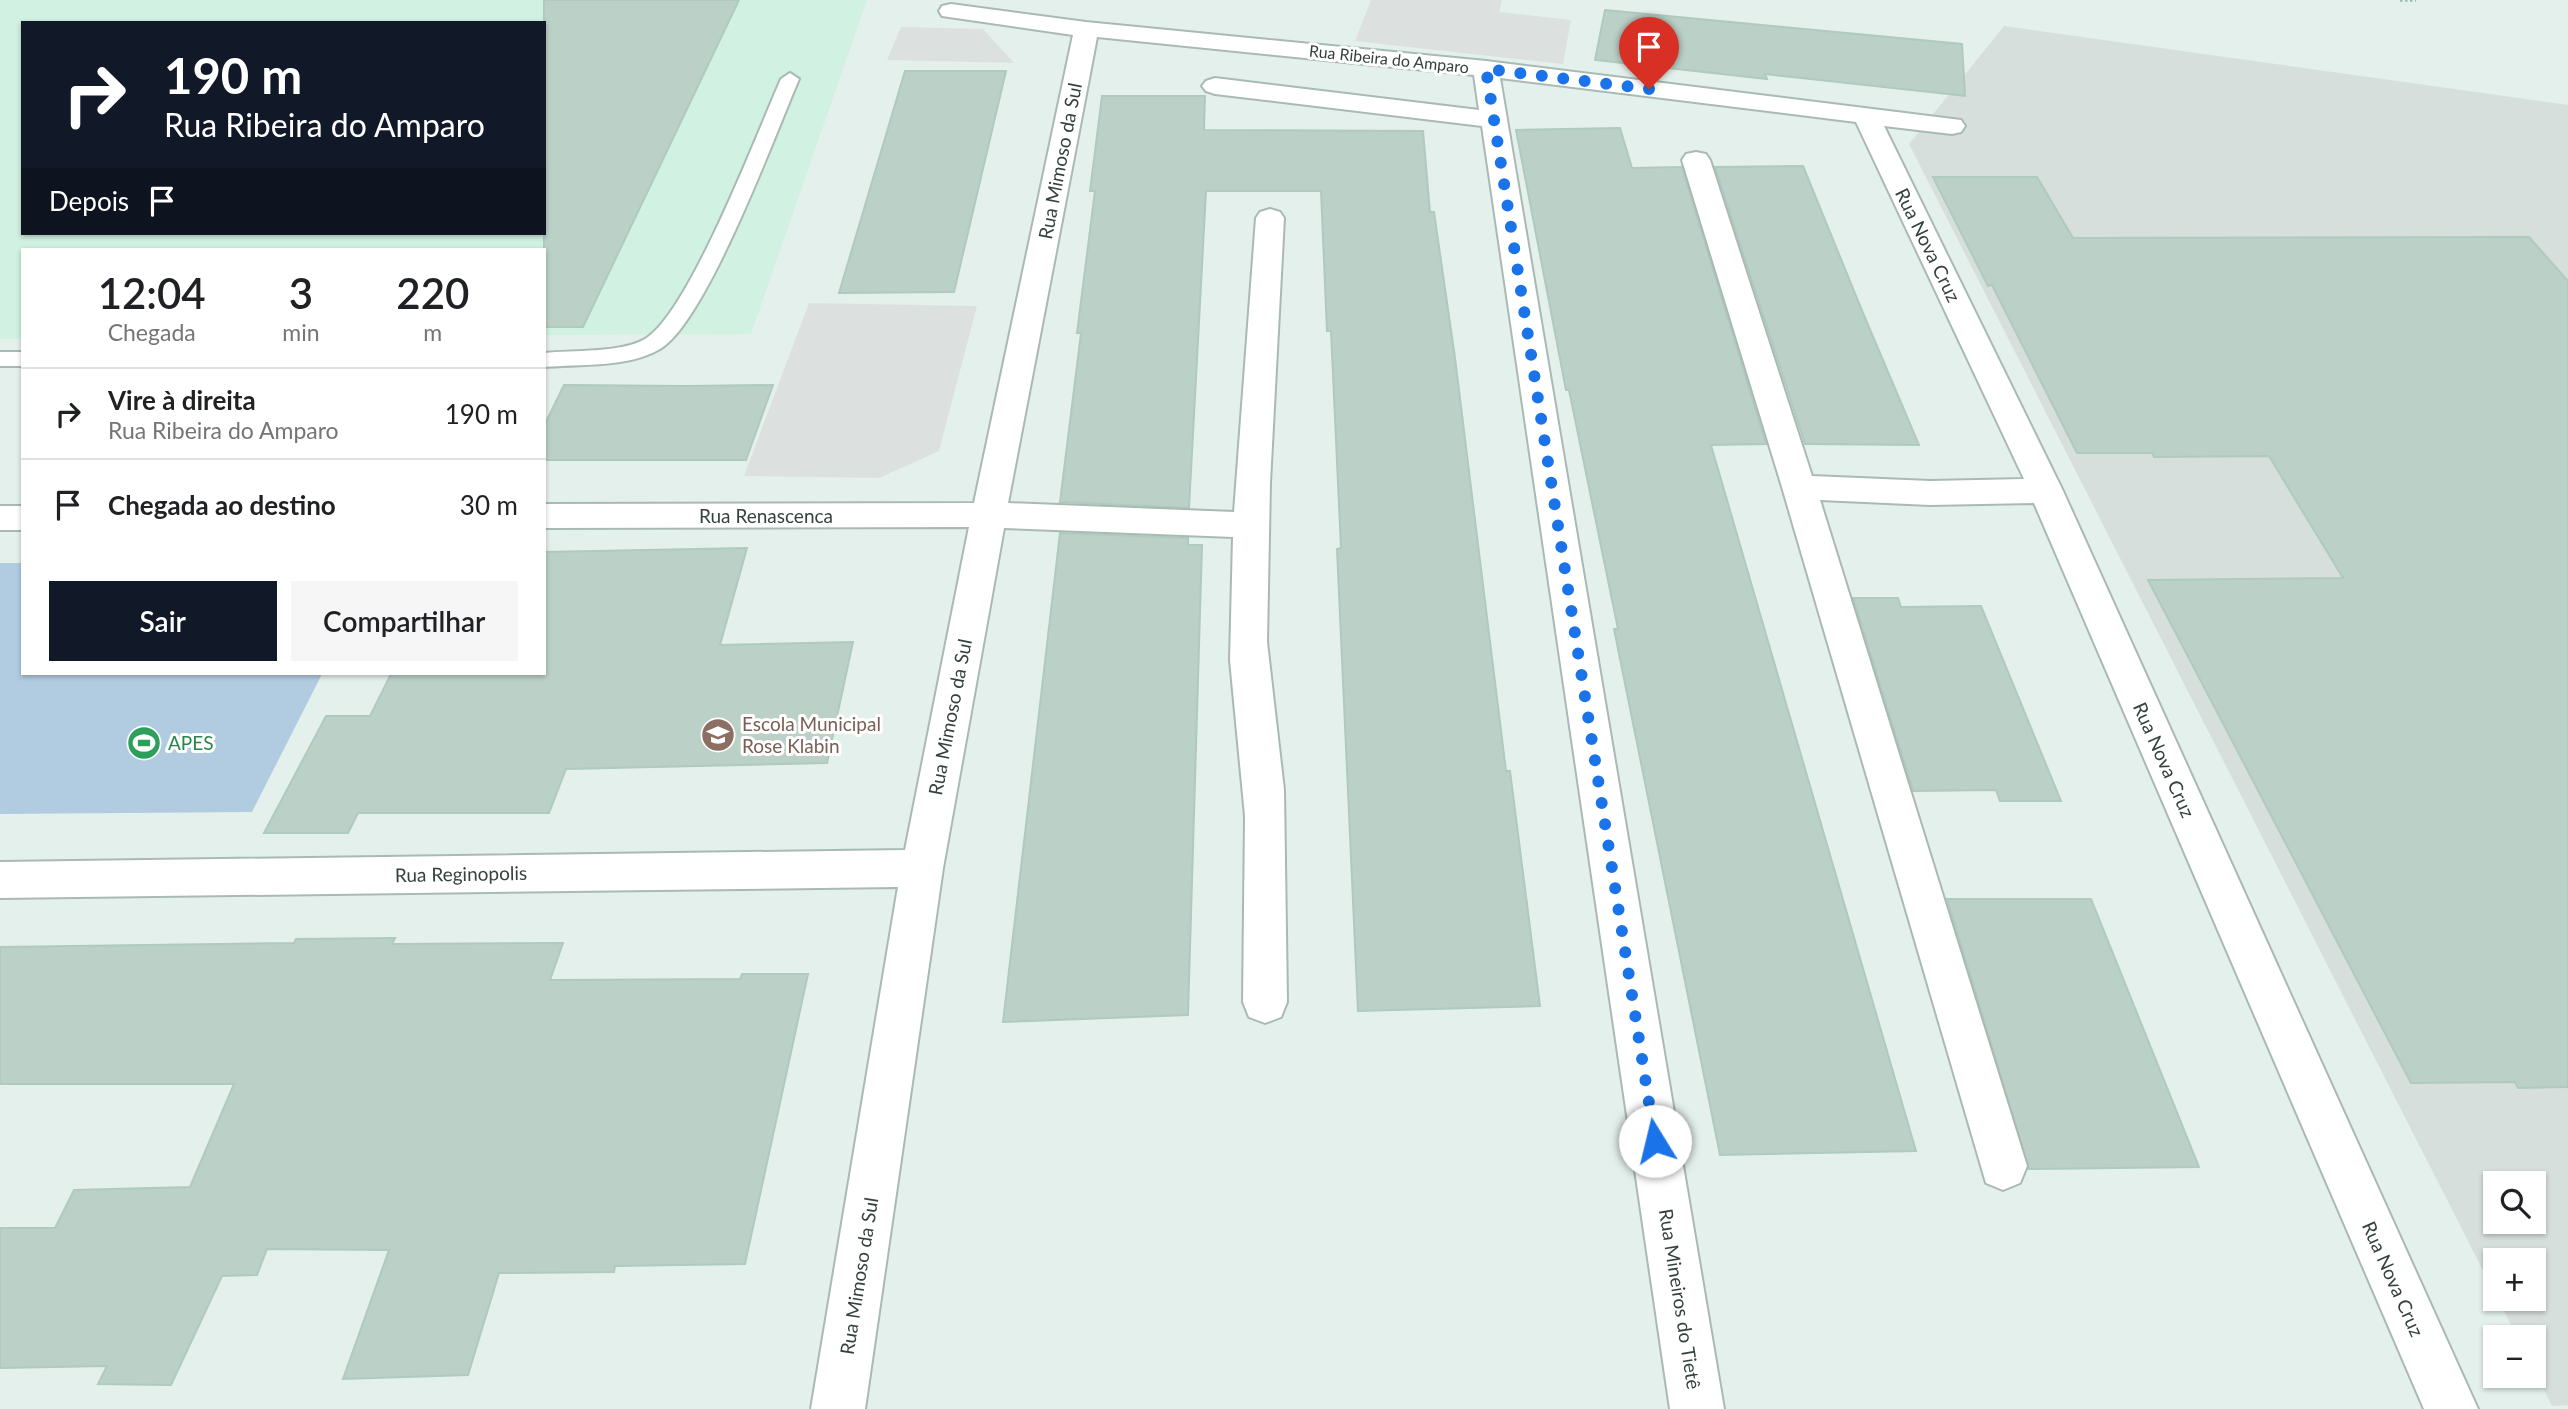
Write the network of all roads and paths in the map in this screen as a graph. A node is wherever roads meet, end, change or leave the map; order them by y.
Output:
1 (2400, 0) edge
2 (2416, 0) edge
3 (951, 11) dead end
4 (1086, 29) junction
5 (1486, 69) junction
6 (790, 79) dead end
7 (1215, 86) dead end
8 (1866, 116) junction
9 (1494, 120) junction
10 (1952, 126) dead end
11 (1696, 160) dead end
12 (1270, 218) dead end
13 (0, 359) edge
14 (21, 359) edge
15 (546, 360) edge
16 (1799, 488) junction
17 (2046, 491) junction
18 (989, 515) junction
19 (546, 516) edge
20 (0, 518) edge
21 (21, 518) edge
22 (1252, 525) junction
23 (922, 868) junction
24 (0, 880) edge
25 (1265, 1002) dead end
26 (2003, 1166) dead end
27 (838, 1409) edge
28 (1697, 1409) edge
29 (2451, 1409) edge

1 - 2 path
3 - 4 street, Rua Ribeira do Amparo
4 - 5 street, Rua Ribeira do Amparo
4 - 18 street, Rua Mimoso da Sul
5 - 8 street, Rua Ribeira do Amparo
5 - 9 street, Rua Mineiros do Tietê
6 - 15 lane
7 - 9 street
8 - 10 street, Rua Ribeira do Amparo
8 - 17 street, Rua Nova Cruz
9 - 28 street, Rua Mineiros do Tietê
11 - 16 street
12 - 22 street
13 - 14 lane
16 - 17 street
16 - 26 street
17 - 29 street, Rua Nova Cruz
18 - 19 street, Rua Renascenca
18 - 22 street, Rua Renascenca
18 - 23 street, Rua Mimoso da Sul
20 - 21 street
22 - 25 street
23 - 24 street, Rua Reginopolis
23 - 27 street, Rua Mimoso da Sul

